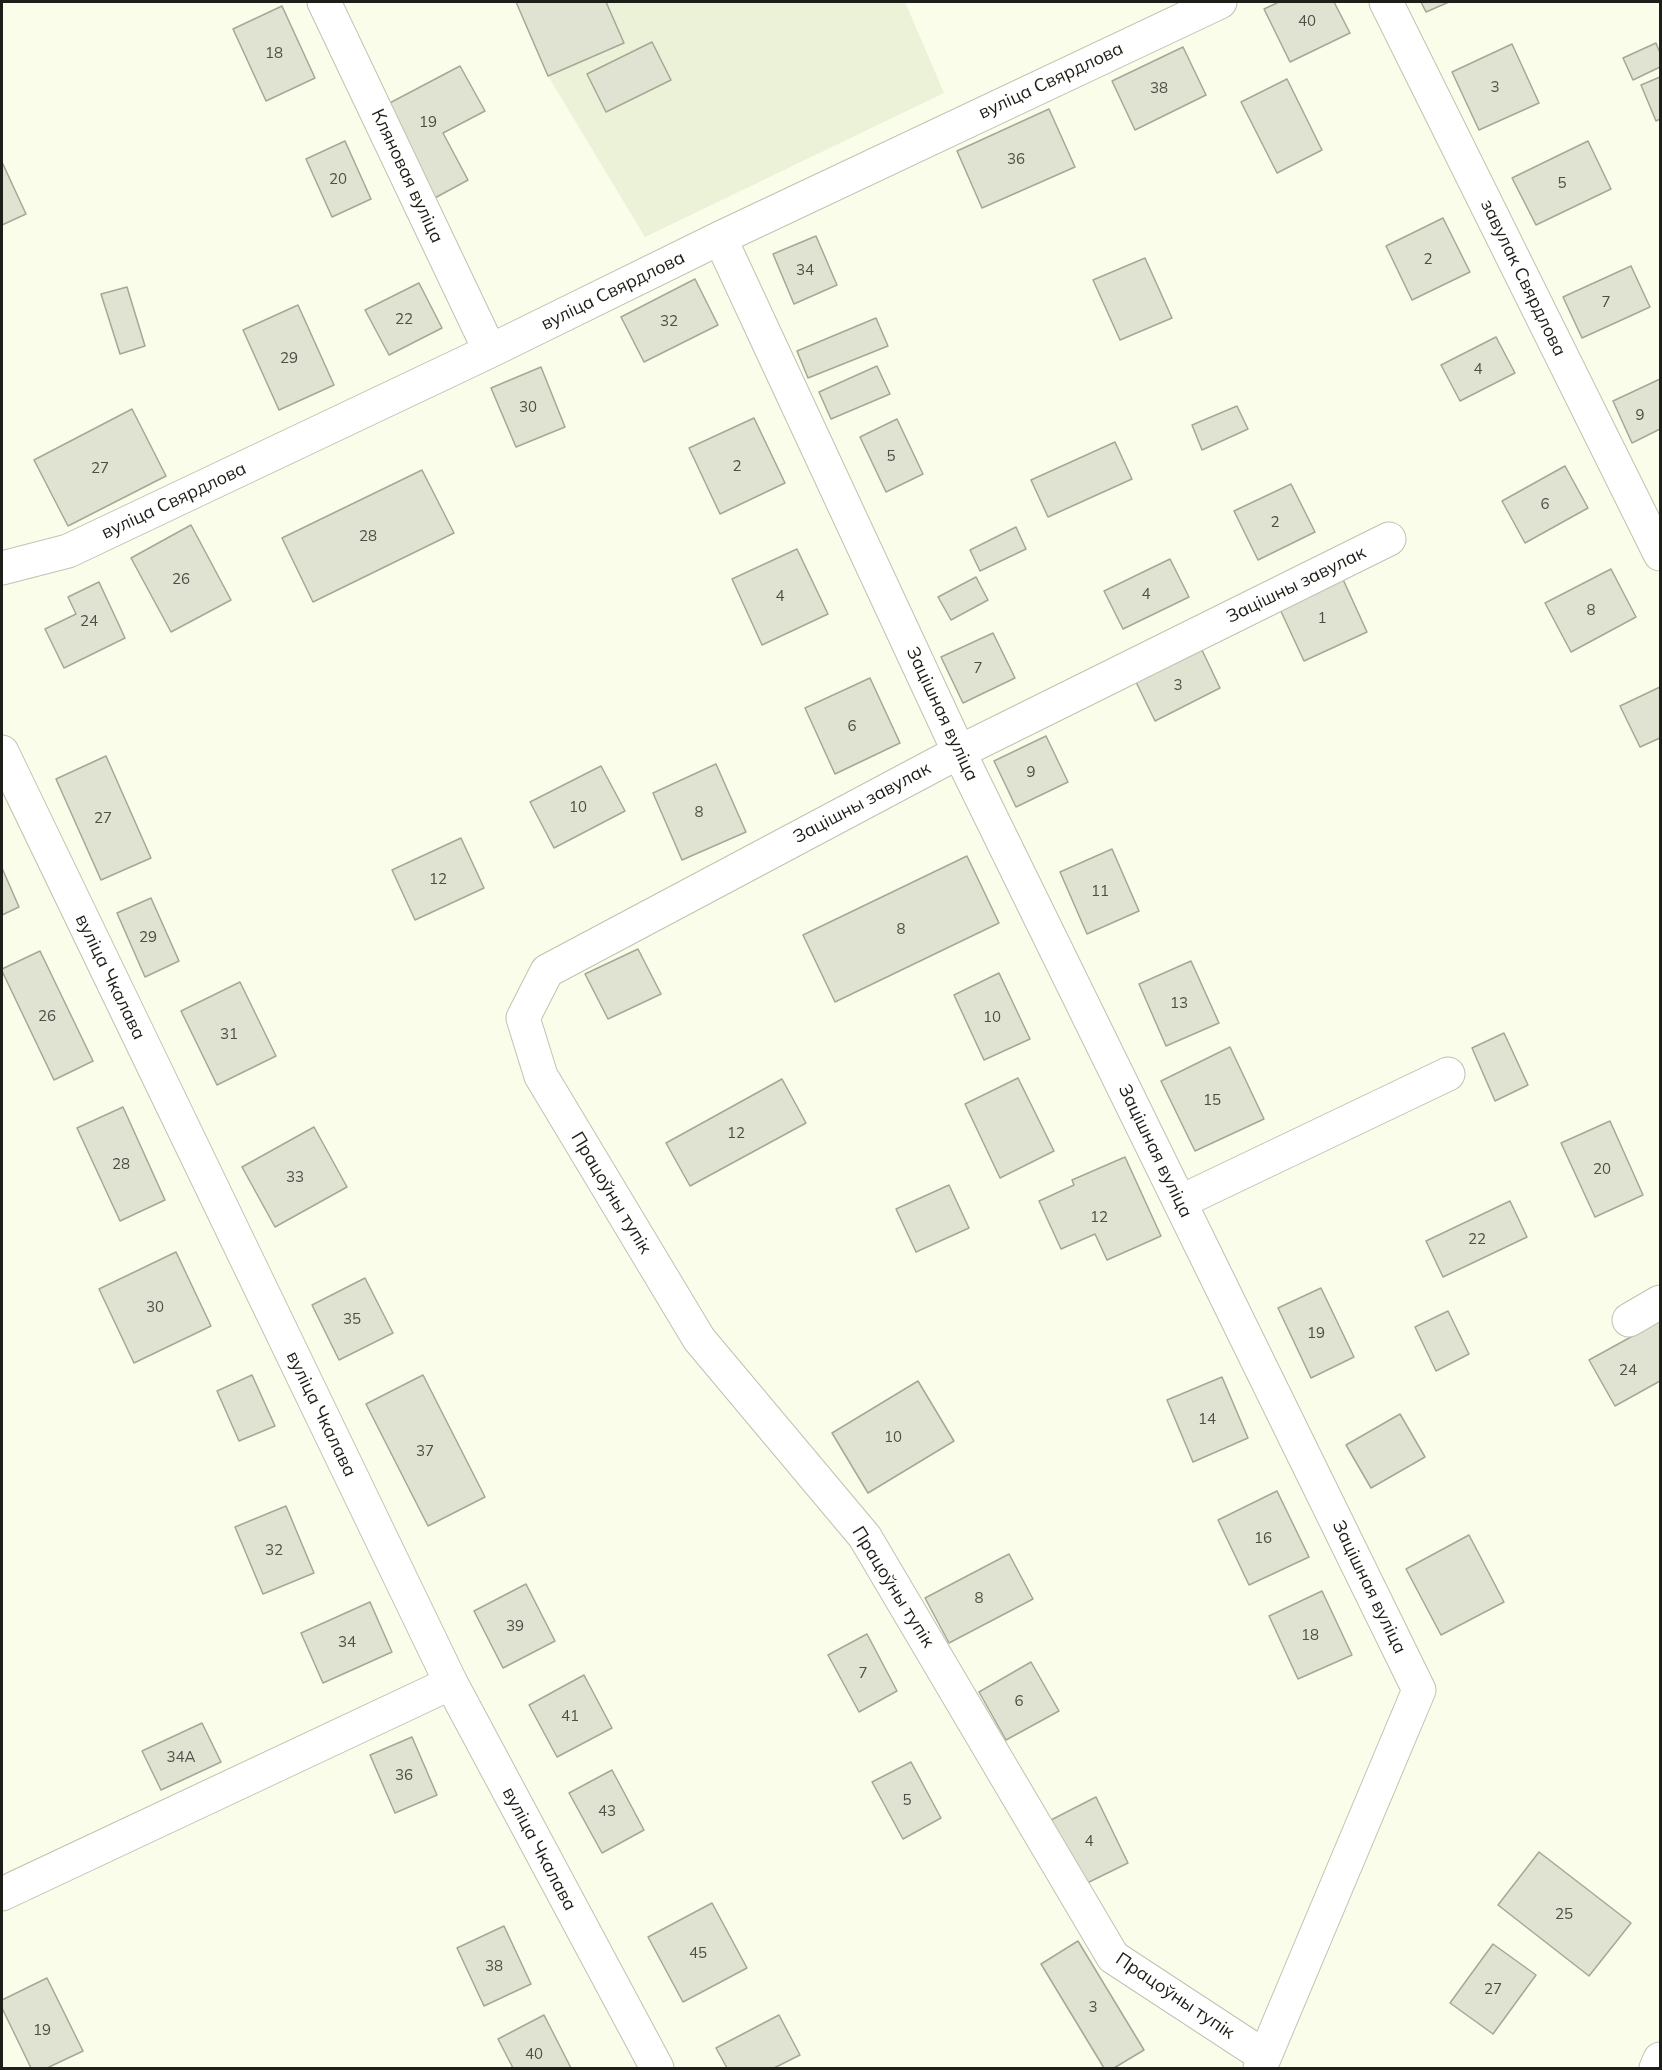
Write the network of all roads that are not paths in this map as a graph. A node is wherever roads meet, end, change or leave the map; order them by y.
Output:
1 (324, 2) edge
2 (1220, 2) edge
3 (1386, 2) edge
4 (720, 238) junction
5 (490, 351) junction
6 (1389, 539) dead end
7 (1660, 554) edge
8 (2, 568) edge
9 (2, 752) edge
10 (959, 752) junction
11 (523, 1018) joint
12 (1448, 1074) dead end
13 (1180, 1202) junction
14 (1660, 1302) edge
15 (1629, 1320) dead end
16 (451, 1683) junction
17 (2, 1893) edge
18 (1660, 2059) edge
19 (1262, 2062) edge
20 (657, 2068) edge
21 (1656, 2068) edge

1 - 5 street, Кляновая вуліца
2 - 4 street, вуліца Свярдлова
3 - 7 street, завулак Свярдлова
4 - 5 street, вуліца Свярдлова
4 - 10 street, Зацішная вуліца
5 - 8 street, вуліца Свярдлова
6 - 10 street, Зацішны завулак
9 - 16 street, вуліца Чкалава
10 - 11 street, Зацішны завулак
10 - 13 street, Зацішная вуліца
11 - 19 street, Працоўны тупік
12 - 13 street
13 - 19 street, Зацішная вуліца
14 - 15 street
16 - 17 street
16 - 20 street, вуліца Чкалава
18 - 21 street

